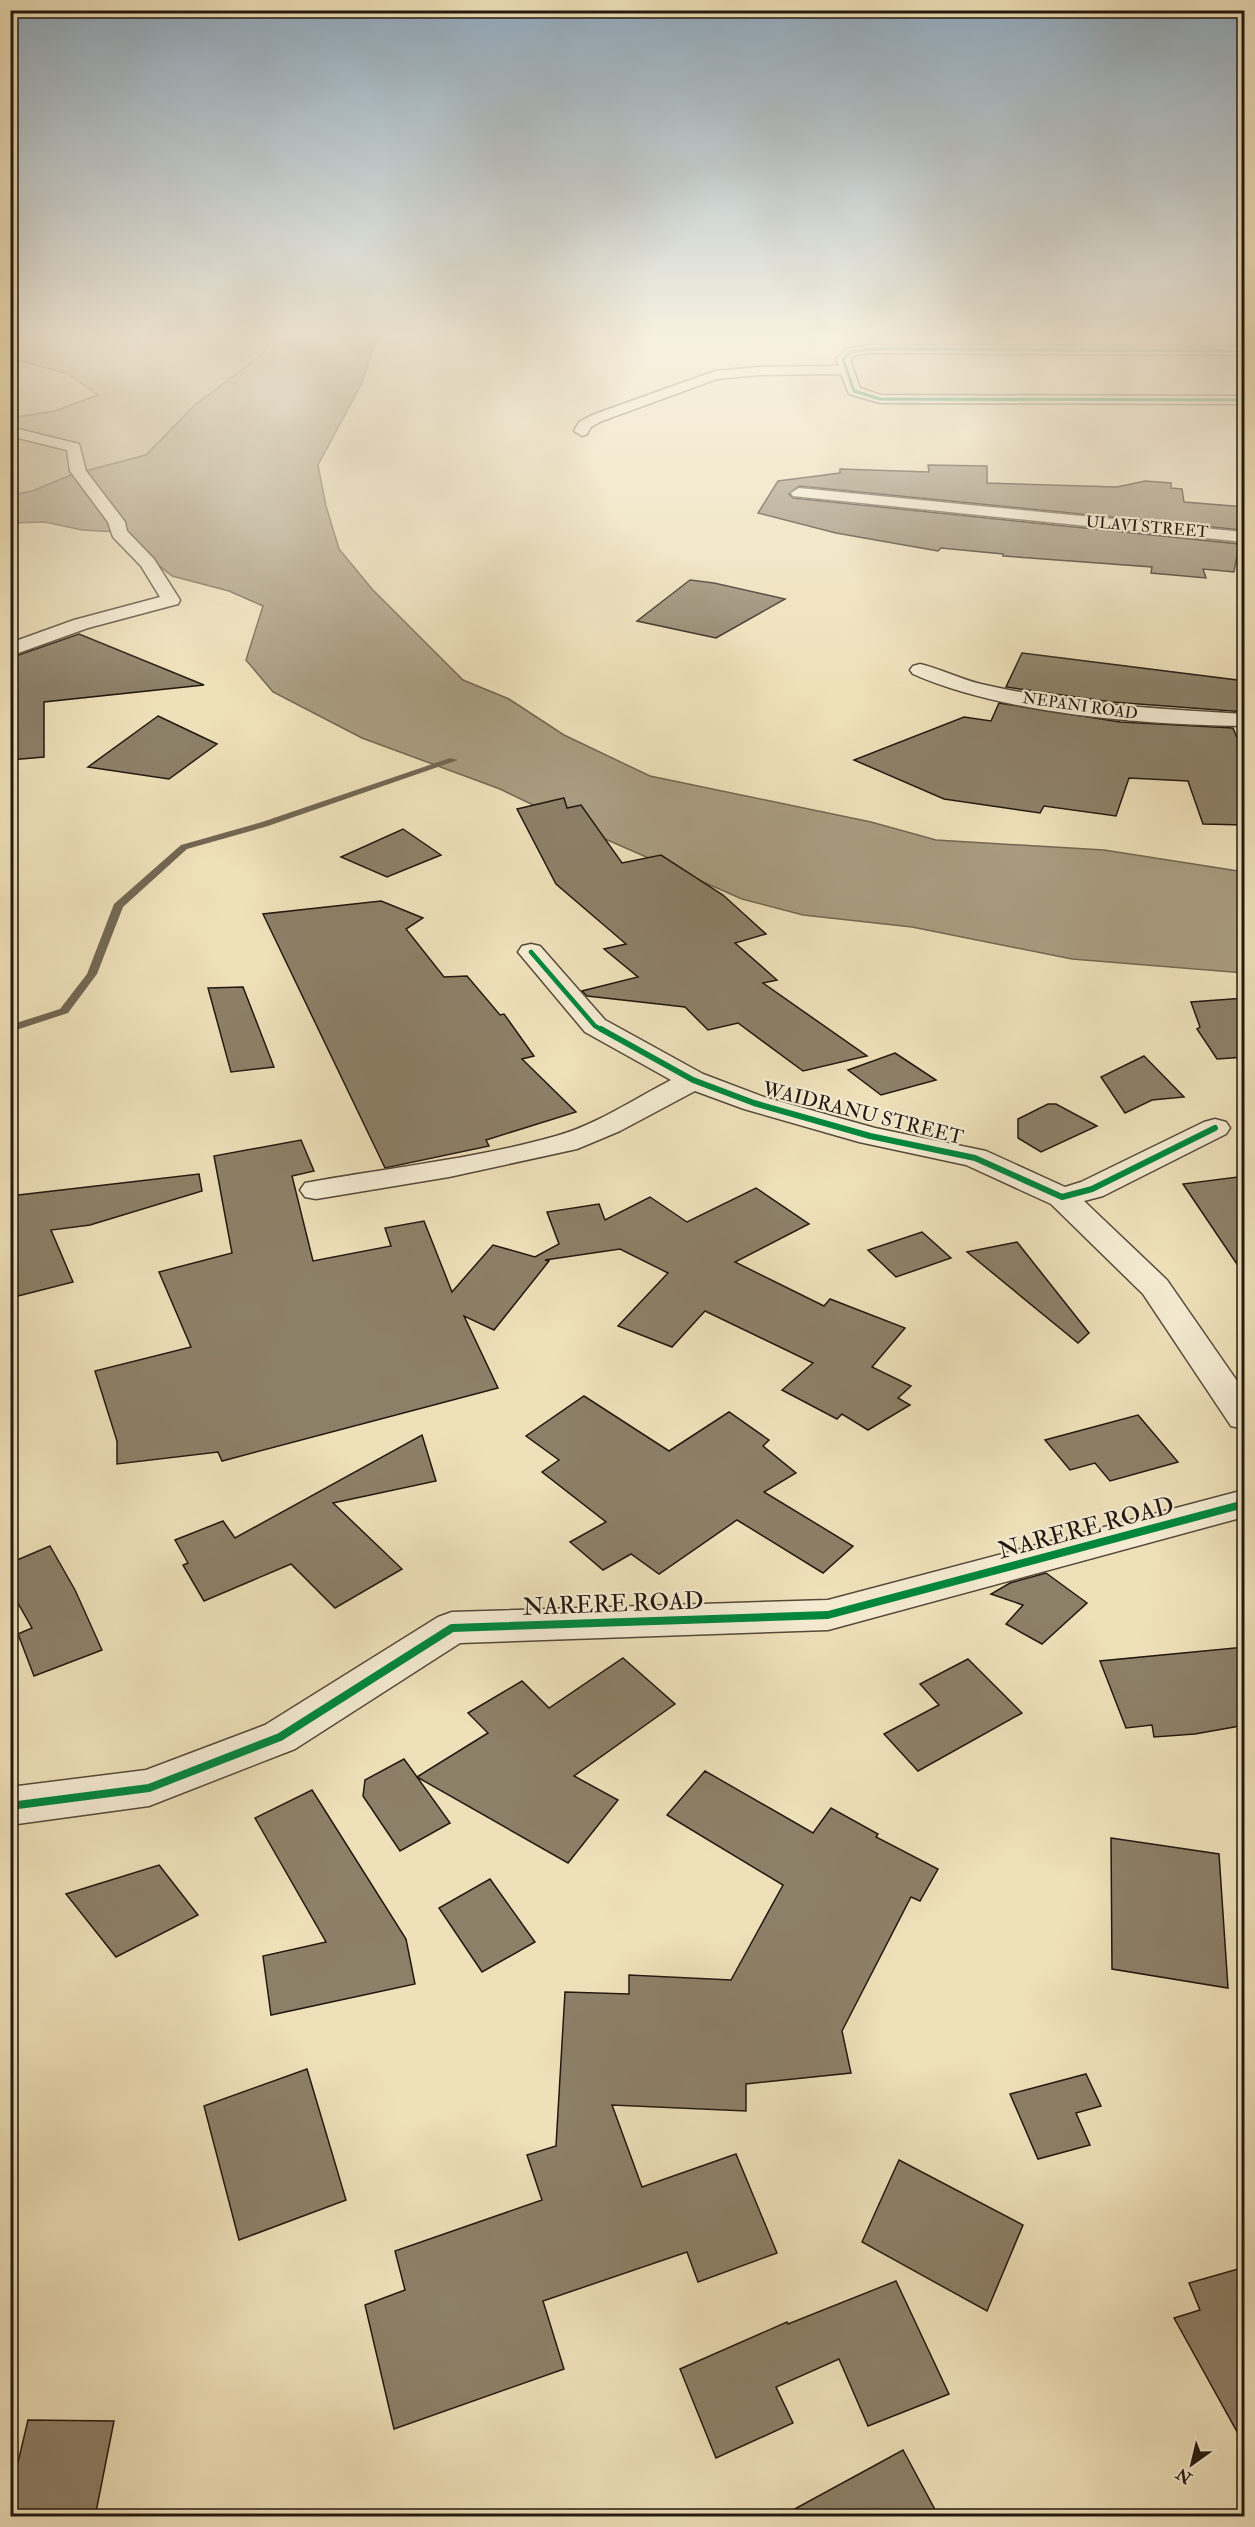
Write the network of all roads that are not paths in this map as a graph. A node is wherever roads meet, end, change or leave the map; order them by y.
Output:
1 (75, 452) edge
2 (799, 493) dead end
3 (1245, 537) edge
4 (10, 650) edge
5 (920, 670) dead end
6 (1245, 720) edge
7 (531, 952) dead end
8 (693, 1080) junction
9 (1215, 1128) dead end
10 (316, 1190) dead end
11 (1062, 1197) junction
12 (1245, 1417) edge
13 (1245, 1504) edge
14 (10, 1806) edge

1 - 4 street
2 - 3 street, ULAVI STREET
5 - 6 street, NEPANI ROAD
7 - 8 street, WAIDRANU STREET
8 - 10 street
8 - 11 street, WAIDRANU STREET
9 - 11 street
11 - 12 street, WAIDRANU STREET
13 - 14 street, NARERE ROAD

